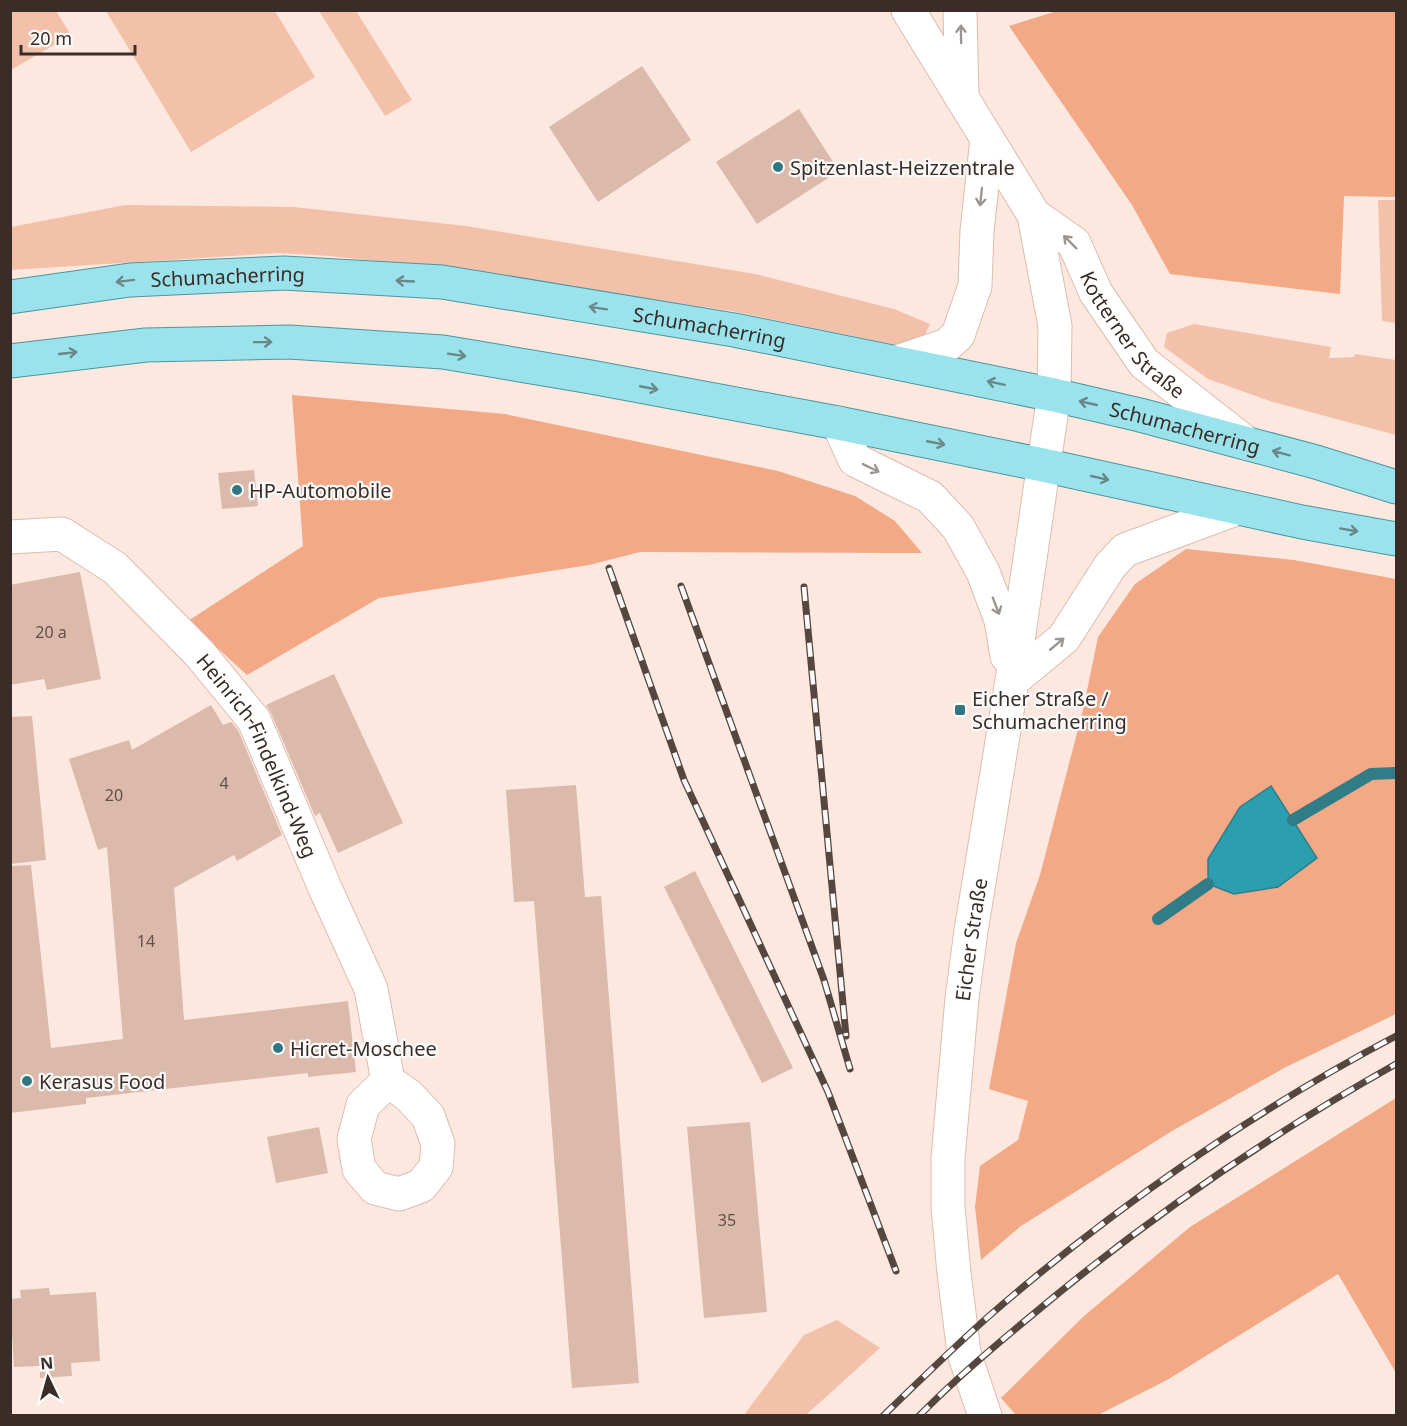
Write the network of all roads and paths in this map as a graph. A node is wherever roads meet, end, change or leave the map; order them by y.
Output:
1 (908, 10) edge
2 (960, 10) edge
3 (962, 99) junction
4 (987, 139) junction
5 (1034, 215) junction
6 (10, 297) edge
7 (10, 361) edge
8 (897, 362) junction
9 (1054, 395) junction
10 (838, 423) junction
11 (1246, 443) junction
12 (1042, 465) junction
13 (1396, 487) edge
14 (1238, 508) junction
15 (10, 537) edge
16 (1396, 539) edge
17 (1012, 681) junction
18 (388, 1081) dead end
19 (986, 1416) edge

1 - 3 street, Kotterner Straße
3 -> 2 street
3 - 4 street, Kotterner Straße
4 - 5 street, Kotterner Straße
4 -> 8 street
5 - 9 street, Kotterner Straße
11 -> 5 street, Kotterner Straße
8 -> 6 main road, Schumacherring
7 -> 10 main road
9 -> 8 main road, Schumacherring
11 -> 9 main road, Schumacherring
9 - 12 street, Kotterner Straße
10 -> 12 main road
10 -> 17 street
13 -> 11 main road, Schumacherring
12 -> 14 main road
12 - 17 street, Eicher Straße
14 -> 16 main road
17 -> 14 street
15 - 18 street, Heinrich-Findelkind-Weg
17 - 19 street, Eicher Straße

